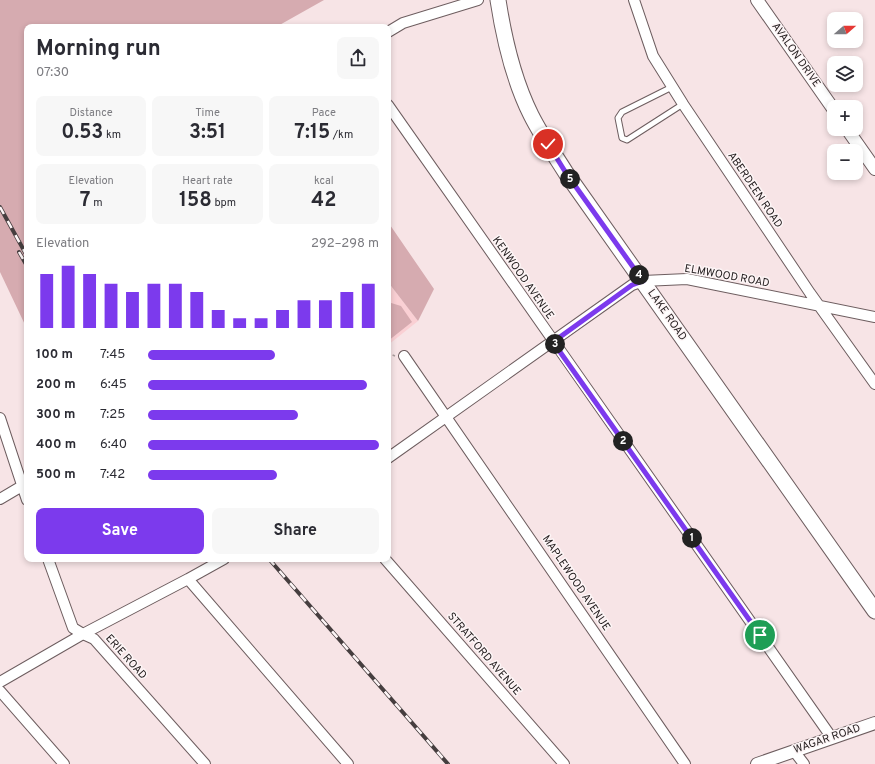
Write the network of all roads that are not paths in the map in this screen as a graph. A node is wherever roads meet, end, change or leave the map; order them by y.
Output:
1 (478, 0) edge
2 (498, 0) edge
3 (634, 0) edge
4 (757, 0) edge
5 (391, 30) edge
6 (672, 86) junction
7 (827, 100) edge
8 (683, 104) junction
9 (391, 109) edge
10 (852, 136) edge
11 (875, 169) edge
12 (643, 281) junction
13 (819, 306) junction
14 (875, 317) edge
15 (553, 342) junction
16 (404, 356) dead end
17 (875, 384) edge
18 (447, 416) junction
19 (0, 418) edge
20 (391, 456) edge
21 (22, 486) junction
22 (24, 492) edge
23 (0, 499) edge
24 (49, 562) edge
25 (219, 562) edge
26 (388, 562) edge
27 (188, 579) junction
28 (875, 611) edge
29 (82, 634) junction
30 (0, 682) edge
31 (0, 691) edge
32 (875, 723) edge
33 (832, 738) junction
34 (794, 751) junction
35 (64, 764) edge
36 (205, 764) edge
37 (348, 764) edge
38 (564, 764) edge
39 (685, 764) edge
40 (757, 764) edge
41 (804, 764) edge

1 - 5 street
2 - 12 main road, LAKE ROAD
3 - 6 street, ABERDEEN ROAD
4 - 7 street, AVALON DRIVE
6 - 8 street, ABERDEEN ROAD
6 - 8 lane
8 - 13 street, ABERDEEN ROAD
9 - 15 street, KENWOOD AVENUE
10 - 11 street
12 - 13 street, ELMWOOD ROAD
12 - 15 street, ELMWOOD ROAD
12 - 28 main road, LAKE ROAD
13 - 14 street, ELMWOOD ROAD
13 - 17 street, ABERDEEN ROAD
15 - 18 street, ELMWOOD ROAD
15 - 33 street, KENWOOD AVENUE
16 - 18 street, MAPLEWOOD AVENUE
18 - 20 street, ELMWOOD ROAD
18 - 39 street, MAPLEWOOD AVENUE
19 - 21 street
21 - 22 street
21 - 23 street
24 - 29 street, ERIE ROAD
25 - 27 street
26 - 38 street, STRATFORD AVENUE
27 - 29 street
27 - 37 street
29 - 30 street
29 - 36 street, ERIE ROAD
31 - 35 street
32 - 33 street, WAGAR ROAD
33 - 34 street, WAGAR ROAD
34 - 40 street, WAGAR ROAD
34 - 41 street

